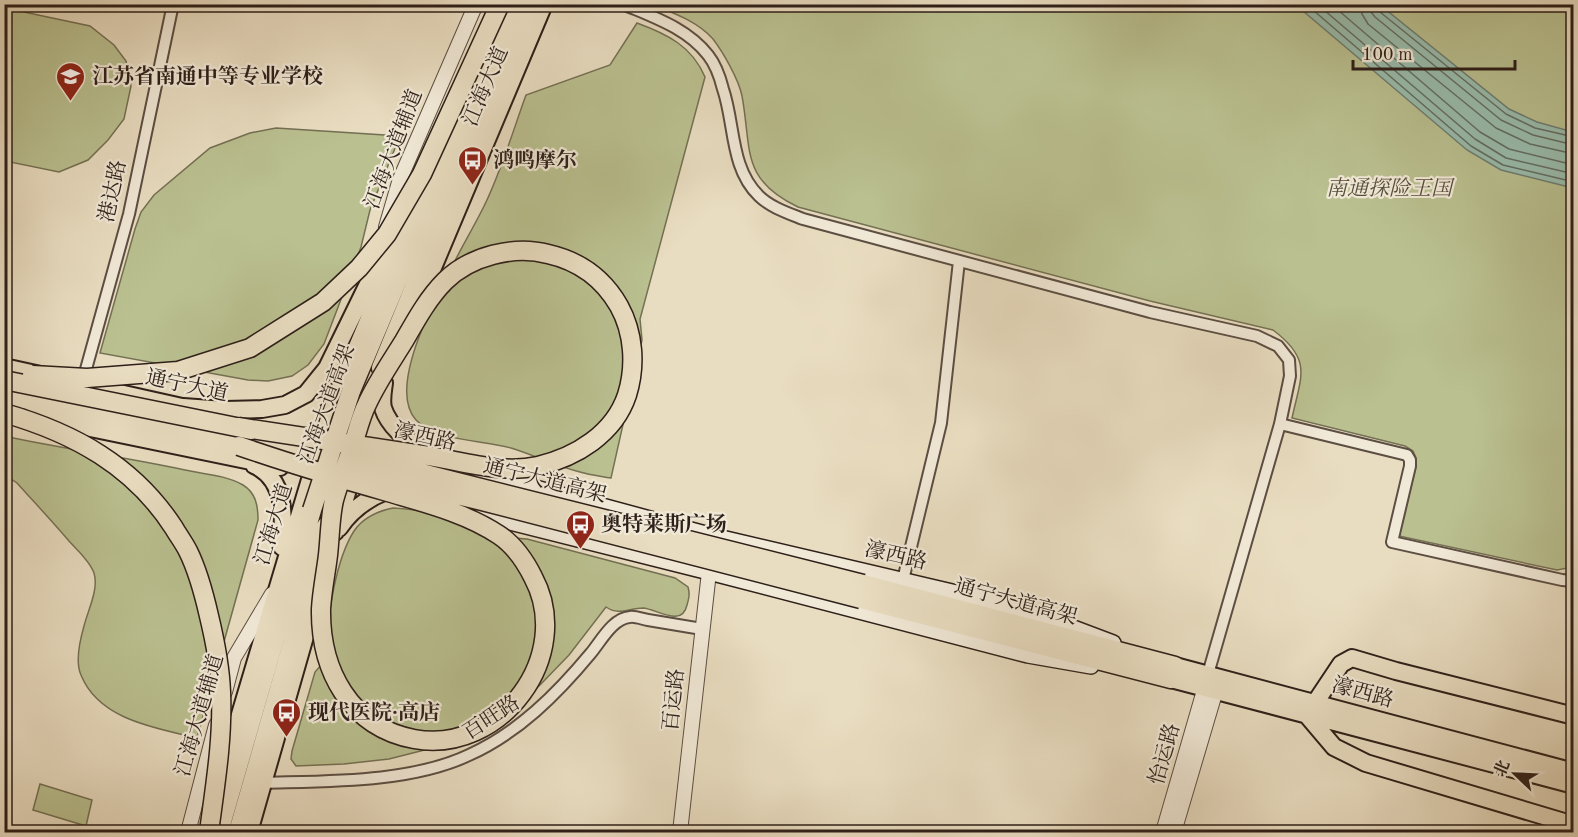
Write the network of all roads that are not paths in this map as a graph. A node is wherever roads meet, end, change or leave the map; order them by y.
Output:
1 (172, 4) edge
2 (476, 4) edge
3 (502, 4) edge
4 (514, 4) edge
5 (531, 4) edge
6 (544, 4) edge
7 (623, 4) edge
8 (419, 201) junction
9 (959, 261) junction
10 (369, 282) junction
11 (371, 314) junction
12 (4, 369) edge
13 (4, 380) edge
14 (384, 383) junction
15 (81, 384) junction
16 (4, 395) edge
17 (366, 406) junction
18 (183, 407) junction
19 (4, 412) edge
20 (1280, 424) junction
21 (238, 427) junction
22 (323, 436) junction
23 (361, 444) junction
24 (233, 451) junction
25 (452, 466) junction
26 (311, 474) junction
27 (350, 482) junction
28 (386, 491) junction
29 (333, 503) junction
30 (333, 539) junction
31 (709, 572) junction
32 (903, 580) junction
33 (1574, 581) edge
34 (279, 582) junction
35 (862, 592) junction
36 (702, 629) junction
37 (1173, 672) junction
38 (1210, 684) junction
39 (1310, 708) junction
40 (1574, 716) edge
41 (1517, 764) junction
42 (1574, 772) edge
43 (262, 783) junction
44 (1574, 785) edge
45 (1574, 825) edge
46 (188, 832) edge
47 (207, 832) edge
48 (219, 832) edge
49 (238, 832) edge
50 (249, 832) edge
51 (680, 832) edge
52 (1163, 832) edge
53 (1174, 832) edge

1 - 15 street, 港达路
2 - 10 street, 江海大道辅道
3 - 8 main road, 江海大道
3 - 12 highway, bridge
4 - 48 highway, 江海大道高架, bridge
5 - 17 highway, 江海大道高架, bridge
6 - 14 main road, 江海大道
7 - 9 street
8 - 10 main road
8 - 11 main road, 江海大道
9 - 20 street
9 - 32 street
10 - 11 street, 江海大道辅道
10 - 18 main road
11 - 22 main road, 江海大道
12 - 15 main road, 通宁大道
13 - 21 highway, 通宁大道高架, bridge
14 - 23 main road, 江海大道
14 - 25 main road
15 - 18 main road, 通宁大道
16 - 24 highway, 通宁大道高架
17 - 21 highway, bridge
17 - 29 highway, 江海大道高架, bridge
18 - 22 main road, 通宁大道
19 - 24 main road
19 - 47 highway, bridge
20 - 33 street
20 - 38 street
21 - 35 highway, 通宁大道高架, bridge
22 - 23 main road, 通宁大道
22 - 26 main road, 江海大道
23 - 25 main road, 濠西路
23 - 27 main road, 江海大道
24 - 26 main road
24 - 29 highway, bridge
24 - 34 main road
24 - 35 highway, 通宁大道高架, bridge
25 - 32 main road, 濠西路
26 - 27 main road
26 - 34 main road, 江海大道
27 - 28 main road, 濠西路
27 - 30 main road, 江海大道
28 - 30 main road
28 - 31 main road, 濠西路
29 - 49 highway, 江海大道高架, bridge
30 - 43 main road, 江海大道
31 - 36 street, 百运路
31 - 37 main road, 濠西路
32 - 37 main road, 濠西路
34 - 46 street, 江海大道辅道
34 - 47 main road, 江海大道
35 - 37 highway, 通宁大道高架
36 - 43 street, 百旺路
36 - 51 street, 百运路
37 - 38 main road, 濠西路
38 - 39 main road, 濠西路
38 - 52 street, 怡运路
38 - 53 street, 怡运路
39 - 40 main road
39 - 41 main road, 濠西路
39 - 45 main road
41 - 42 main road
41 - 44 main road
43 - 50 main road, 江海大道

